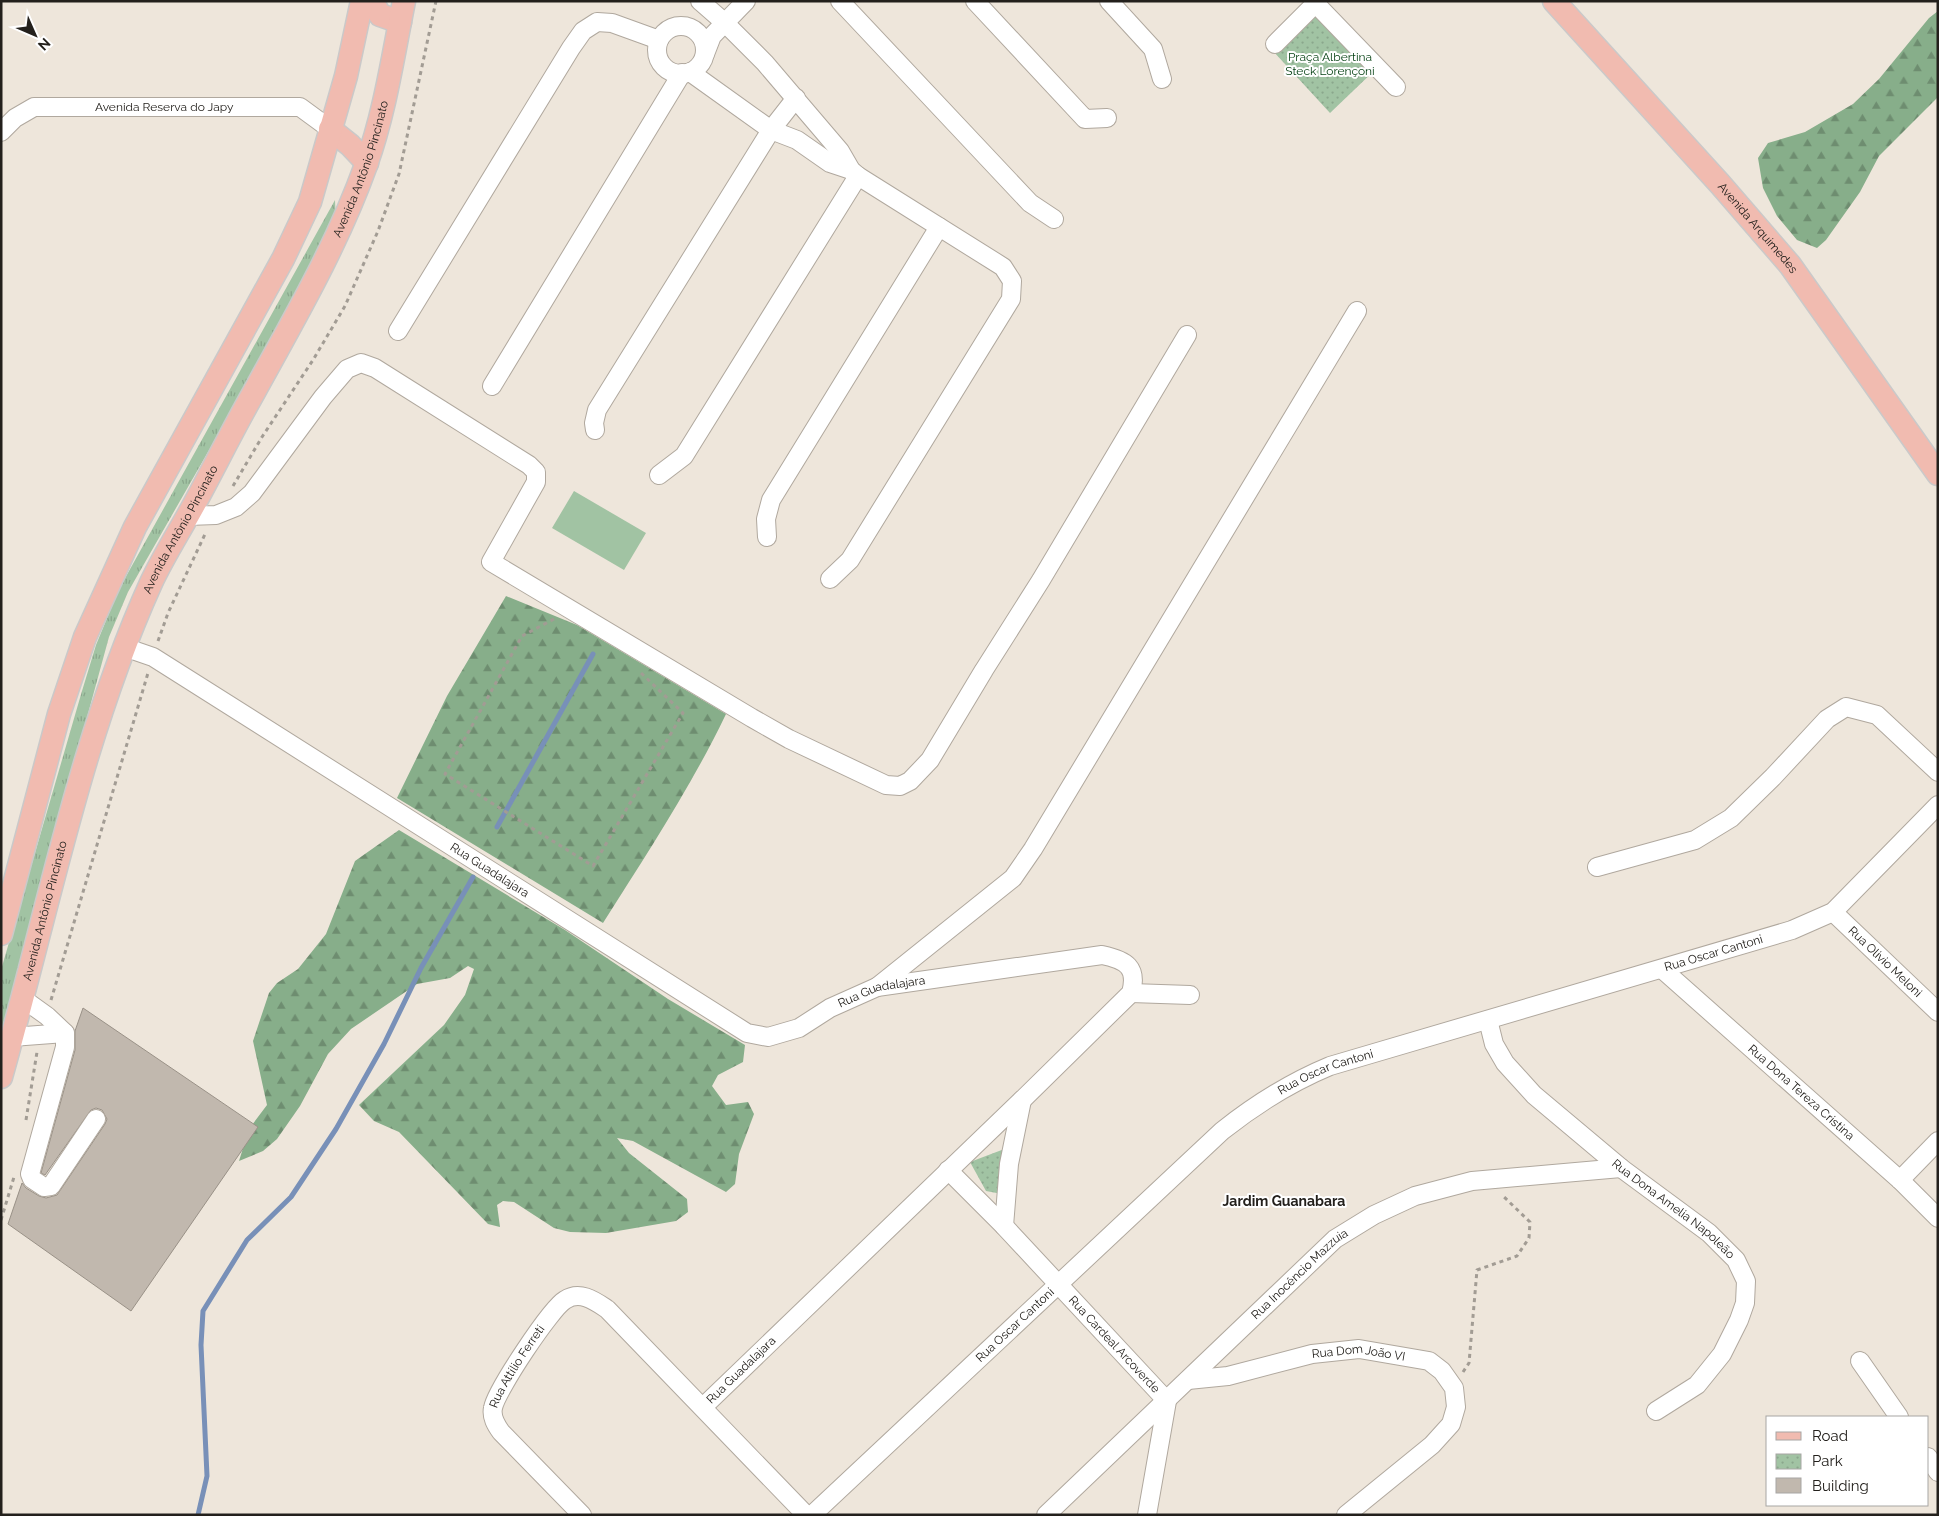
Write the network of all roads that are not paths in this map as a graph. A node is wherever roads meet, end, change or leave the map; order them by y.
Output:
1 (362, 1) edge
2 (372, 1) edge
3 (746, 1) edge
4 (840, 1) edge
5 (975, 1) edge
6 (1109, 1) edge
7 (1554, 1) edge
8 (1317, 2) edge
9 (708, 3) edge
10 (402, 12) edge
11 (724, 22) junction
12 (676, 26) junction
13 (659, 40) junction
14 (1275, 44) dead end
15 (704, 54) junction
16 (686, 73) junction
17 (1162, 79) dead end
18 (1396, 87) dead end
19 (796, 98) junction
20 (1107, 118) dead end
21 (330, 129) junction
22 (771, 130) junction
23 (1, 132) edge
24 (367, 163) junction
25 (855, 173) junction
26 (1054, 219) dead end
27 (939, 227) junction
28 (1357, 311) dead end
29 (398, 331) dead end
30 (1187, 335) dead end
31 (492, 386) dead end
32 (596, 430) dead end
33 (1938, 474) edge
34 (659, 475) dead end
35 (188, 516) junction
36 (768, 537) dead end
37 (830, 579) dead end
38 (124, 647) junction
39 (1938, 772) edge
40 (1938, 805) edge
41 (1597, 867) dead end
42 (1833, 912) junction
43 (1, 934) edge
44 (1662, 969) junction
45 (877, 987) junction
46 (1131, 993) junction
47 (1190, 995) dead end
48 (22, 998) junction
49 (1938, 1012) edge
50 (1488, 1020) junction
51 (65, 1033) junction
52 (12, 1037) junction
53 (1, 1077) edge
54 (1022, 1100) junction
55 (96, 1119) dead end
56 (1938, 1141) edge
57 (1621, 1168) junction
58 (948, 1170) junction
59 (1900, 1180) junction
60 (1938, 1218) edge
61 (1004, 1226) junction
62 (1058, 1285) junction
63 (1860, 1362) dead end
64 (1188, 1380) junction
65 (1167, 1401) junction
66 (702, 1407) junction
67 (1656, 1411) dead end
68 (1899, 1416) edge
69 (1929, 1459) edge
70 (1938, 1472) edge
71 (582, 1515) edge
72 (806, 1515) edge
73 (812, 1515) edge
74 (1046, 1515) edge
75 (1147, 1515) edge
76 (1346, 1515) edge

1 - 21 main road
2 - 10 main road
3 - 11 street
4 - 26 street
5 - 20 street
6 - 17 street
7 - 33 main road, Avenida Arquimedes
8 - 14 street
8 - 18 street
9 - 11 street
9 - 12 street
10 - 24 main road, Avenida Antônio Pincinato
11 - 15 street
11 - 19 street
12 - 13 street
12 - 15 street
13 - 16 street
13 - 29 street
15 - 16 street
16 - 22 street
16 - 31 street
19 - 22 street
19 - 25 street
21 - 23 street, Avenida Reserva do Japy
21 - 24 main road
21 - 43 main road
22 - 25 street
22 - 32 street
24 - 35 main road, Avenida Antônio Pincinato
25 - 27 street
25 - 34 street
27 - 36 street
27 - 37 street
28 - 45 street
30 - 35 street
35 - 38 main road, Avenida Antônio Pincinato
38 - 45 street, Rua Guadalajara
38 - 48 main road, Avenida Antônio Pincinato
39 - 41 street
40 - 42 street, Rua Oscar Cantoni
42 - 44 street, Rua Oscar Cantoni
42 - 49 street, Rua Olivio Meloni
44 - 50 street, Rua Oscar Cantoni
44 - 59 street, Rua Dona Tereza Cristina
45 - 46 street, Rua Guadalajara
46 - 47 street
46 - 54 street, Rua Guadalajara
48 - 51 street
48 - 52 main road, Avenida Antônio Pincinato
50 - 57 street, Rua Dona Amelia Napoleão
50 - 62 street, Rua Oscar Cantoni
51 - 52 street
51 - 55 street
52 - 53 main road, Avenida Antônio Pincinato
54 - 58 street, Rua Guadalajara
54 - 61 street
56 - 59 street
57 - 64 street, Rua Inocêncio Mazzuia
57 - 67 street, Rua Dona Amelia Napoleão
58 - 61 street, Rua Cardeal Arcoverde
58 - 66 street, Rua Guadalajara
59 - 60 street, Rua Dona Tereza Cristina
61 - 62 street, Rua Cardeal Arcoverde
62 - 65 street, Rua Cardeal Arcoverde
62 - 73 street, Rua Oscar Cantoni
63 - 68 street
64 - 65 street, Rua Inocêncio Mazzuia
64 - 76 street, Rua Dom João VI
65 - 74 street, Rua Inocêncio Mazzuia
65 - 75 street, Rua Cardeal Arcoverde
66 - 71 street, Rua Attílio Ferreti
66 - 72 street
69 - 70 street

